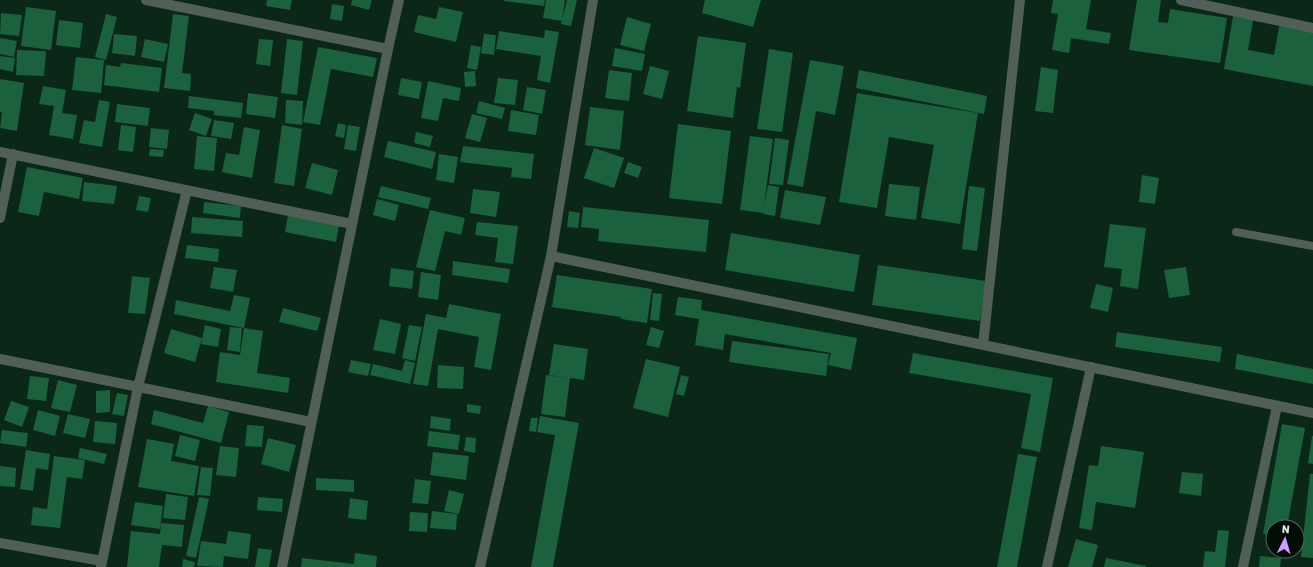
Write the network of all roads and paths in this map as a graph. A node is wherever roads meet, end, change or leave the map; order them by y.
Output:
1 (146, 0) edge
2 (399, 0) edge
3 (593, 0) edge
4 (1020, 0) edge
5 (1181, 0) edge
6 (1313, 28) edge
7 (388, 49) junction
8 (0, 152) edge
9 (13, 154) junction
10 (187, 190) junction
11 (0, 218) edge
12 (352, 224) junction
13 (1236, 232) dead end
14 (1313, 246) edge
15 (551, 256) junction
16 (983, 345) junction
17 (0, 359) edge
18 (1091, 367) junction
19 (138, 387) junction
20 (1277, 406) junction
21 (1313, 413) edge
22 (311, 422) junction
23 (0, 543) edge
24 (102, 564) edge
25 (282, 567) edge
26 (480, 567) edge
27 (1047, 567) edge
28 (1243, 567) edge

1 - 7 street
2 - 7 street
3 - 15 street
4 - 16 street
5 - 6 street
7 - 12 street
8 - 9 street
9 - 10 street
9 - 11 street
10 - 12 street
10 - 19 street
12 - 22 street
13 - 14 lane
15 - 16 street
15 - 26 street
16 - 18 street
17 - 19 street
18 - 20 street
18 - 27 street
19 - 22 street
19 - 24 street
20 - 21 street
20 - 28 street
22 - 25 street
23 - 24 street

